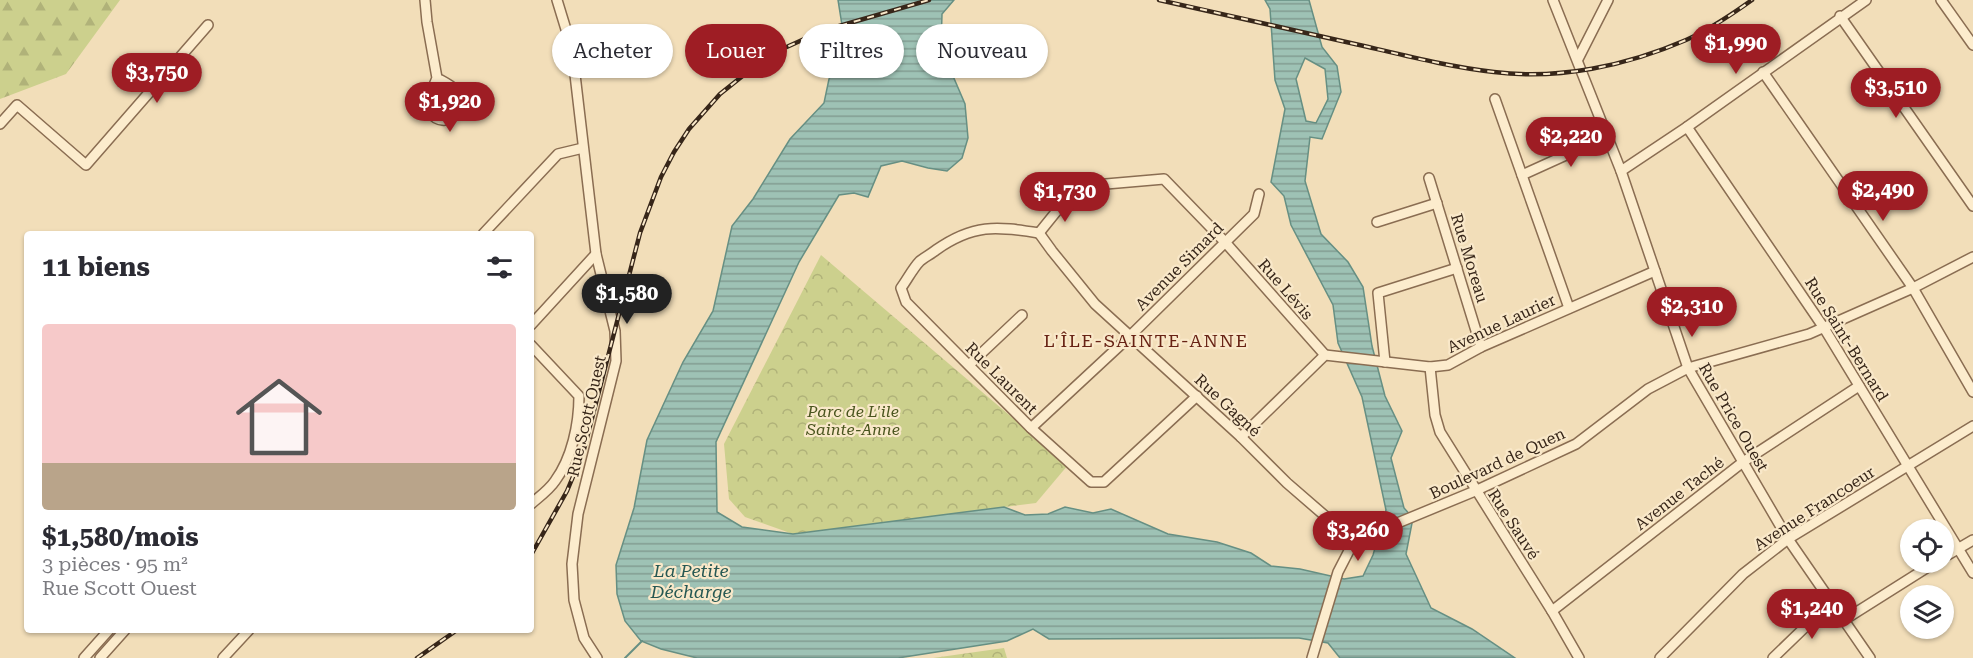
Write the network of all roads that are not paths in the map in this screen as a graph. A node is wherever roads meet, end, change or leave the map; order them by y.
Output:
1 (425, 0) edge
2 (557, 0) edge
3 (1553, 0) edge
4 (1608, 0) edge
5 (1866, 0) edge
6 (1941, 0) edge
7 (1840, 16) junction
8 (208, 25) dead end
9 (1973, 45) edge
10 (1578, 59) junction
11 (1763, 72) junction
12 (438, 78) junction
13 (1495, 99) dead end
14 (0, 124) edge
15 (1687, 127) junction
16 (1608, 136) junction
17 (583, 148) junction
18 (1621, 171) junction
19 (1522, 175) junction
20 (1429, 178) dead end
21 (1259, 194) dead end
22 (1437, 203) junction
23 (1973, 206) edge
24 (1377, 222) dead end
25 (486, 231) edge
26 (1039, 233) junction
27 (1225, 242) junction
28 (596, 254) junction
29 (1973, 257) edge
30 (1457, 268) junction
31 (1655, 271) junction
32 (1913, 288) junction
33 (1569, 308) junction
34 (1022, 315) dead end
35 (534, 322) edge
36 (1824, 328) junction
37 (1129, 337) junction
38 (1481, 347) junction
39 (534, 348) edge
40 (1325, 355) junction
41 (1385, 362) junction
42 (969, 365) junction
43 (1430, 367) junction
44 (1688, 368) junction
45 (1859, 386) junction
46 (1973, 392) edge
47 (1197, 396) junction
48 (1973, 426) edge
49 (1031, 428) junction
50 (1241, 437) junction
51 (1743, 462) junction
52 (1908, 466) junction
53 (1475, 491) junction
54 (534, 501) edge
55 (1788, 539) junction
56 (1973, 540) edge
57 (1354, 541) junction
58 (1958, 548) junction
59 (1954, 551) edge
60 (1919, 573) edge
61 (1973, 573) edge
62 (1831, 602) junction
63 (1552, 611) junction
64 (1844, 620) junction
65 (106, 633) edge
66 (122, 633) edge
67 (246, 633) edge
68 (1312, 657) edge
69 (84, 658) edge
70 (100, 658) edge
71 (223, 658) edge
72 (597, 658) edge
73 (1579, 658) edge
74 (1660, 658) edge
75 (1773, 658) edge
76 (1870, 658) edge

1 - 12 street
2 - 17 street, Rue Scott Ouest
3 - 10 street, Rue Price Ouest
4 - 10 street
5 - 7 street
6 - 9 street
7 - 11 street
7 - 23 street
8 - 14 street
10 - 16 street, Rue Price Ouest
11 - 15 street
11 - 32 street
12 - 12 street
13 - 19 street
15 - 18 street
15 - 36 street, Rue Saint-Bernard
16 - 18 street, Rue Price Ouest
16 - 19 street
17 - 25 street
17 - 28 street, Rue Scott Ouest
18 - 31 street, Rue Price Ouest
19 - 33 street
20 - 22 street, Rue Moreau
21 - 27 street, Avenue Simard
22 - 24 street
22 - 30 street, Rue Moreau
26 - 27 street, Rue Lévis
26 - 37 street, Rue Gagné
26 - 42 street, Rue Laurent
27 - 37 street, Avenue Simard
27 - 40 street, Rue Lévis
28 - 35 street
28 - 72 street, Rue Scott Ouest
29 - 32 street, Boulevard de Quen
30 - 38 street, Rue Moreau
30 - 41 street
31 - 33 street, Avenue Laurier
31 - 44 street, Rue Price Ouest
32 - 36 street, Boulevard de Quen
32 - 46 street
33 - 38 street, Avenue Laurier
34 - 42 street
36 - 44 street, Boulevard de Quen
36 - 45 street, Rue Saint-Bernard
37 - 47 street, Rue Gagné
37 - 49 street, Avenue Simard
38 - 43 street, Avenue Laurier
39 - 54 street
40 - 41 street, Avenue Laurier
40 - 50 street
41 - 43 street, Avenue Laurier
42 - 49 street, Rue Laurent
43 - 53 street, Rue Sauvé
44 - 51 street, Rue Price Ouest
44 - 53 street, Boulevard de Quen
45 - 51 street, Avenue Taché
45 - 52 street, Rue Saint-Bernard
47 - 49 street, Rue Laurent
47 - 50 street, Rue Gagné
48 - 52 street, Avenue Francoeur
50 - 57 street, Rue Gagné
51 - 55 street, Rue Price Ouest
51 - 63 street, Avenue Taché
52 - 55 street, Avenue Francoeur
52 - 58 street, Rue Saint-Bernard
53 - 57 street, Boulevard de Quen
53 - 63 street, Rue Sauvé
55 - 62 street, Rue Price Ouest
55 - 74 street, Avenue Francoeur
56 - 58 street
57 - 68 street
58 - 59 street
58 - 61 street, Rue Saint-Bernard
60 - 64 street
62 - 64 street, Rue Price Ouest
62 - 75 street
63 - 73 street, Rue Sauvé
64 - 76 street, Rue Price Ouest
65 - 69 street
66 - 70 street
67 - 71 street

